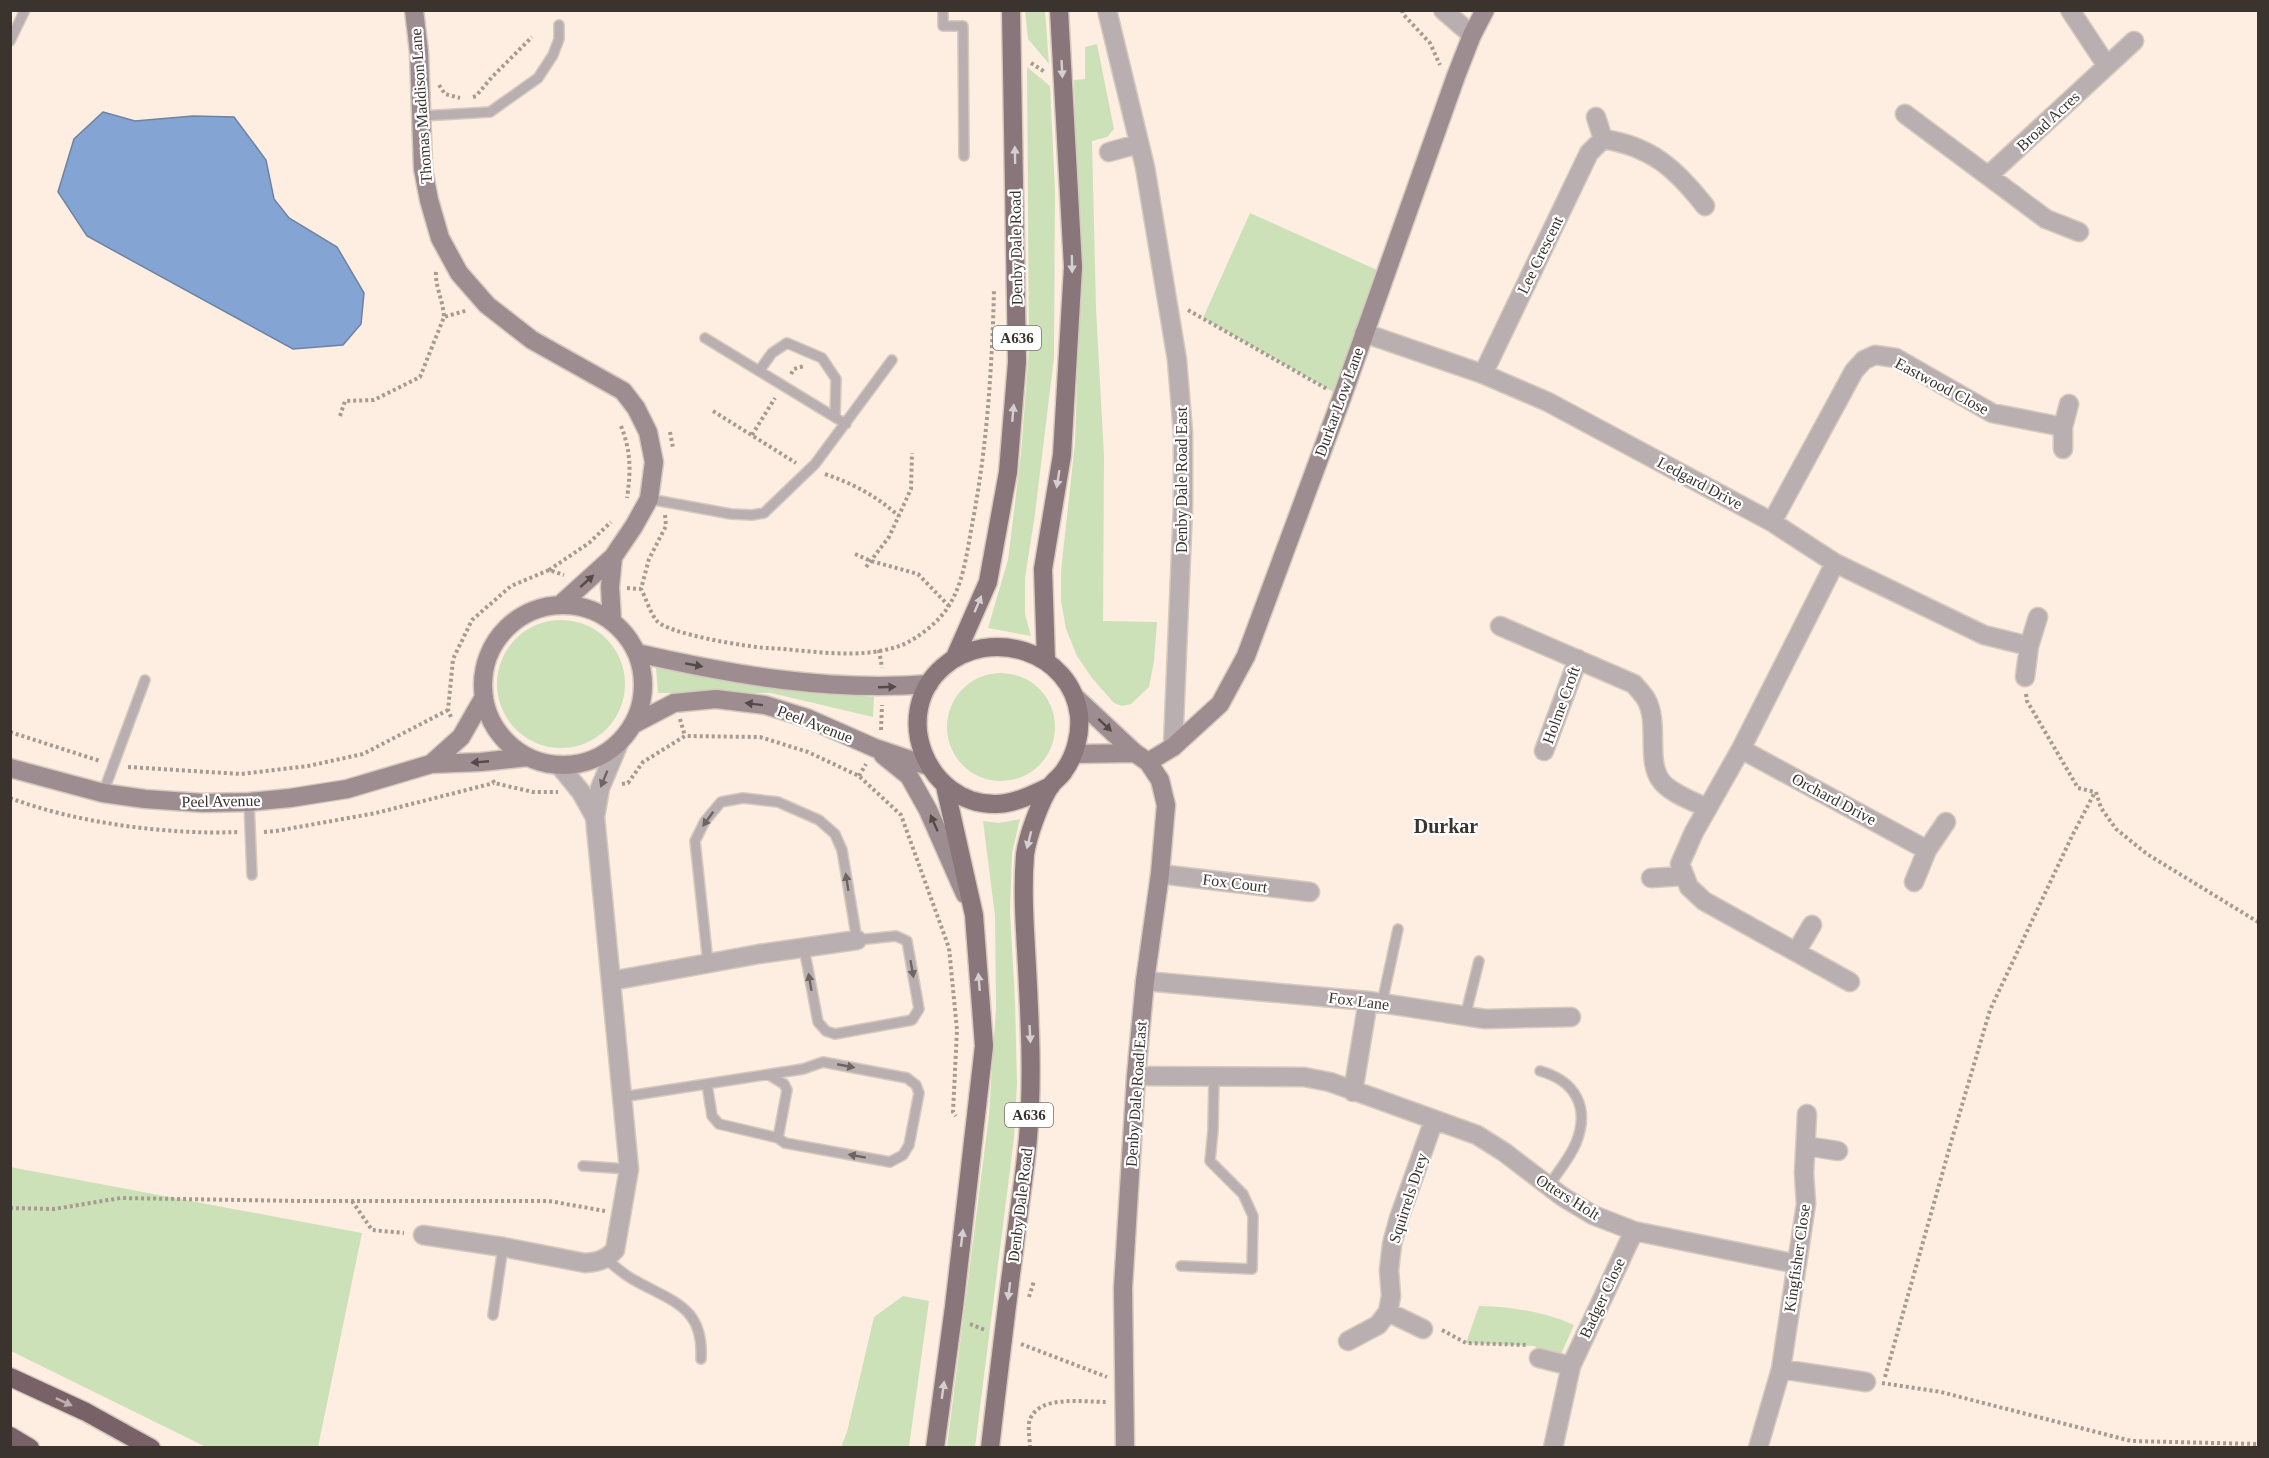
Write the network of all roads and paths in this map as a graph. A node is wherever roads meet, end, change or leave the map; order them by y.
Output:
1 (25, 10) edge
2 (414, 10) edge
3 (943, 10) edge
4 (1011, 10) edge
5 (1059, 10) edge
6 (1107, 10) edge
7 (1402, 10) edge
8 (1443, 10) edge
9 (1485, 10) edge
10 (2070, 10) edge
11 (559, 25) dead end
12 (1472, 35) junction
13 (532, 37) dead end
14 (10, 41) edge
15 (2134, 41) dead end
16 (2107, 66) junction
17 (438, 74) dead end
18 (1456, 76) junction
19 (439, 85) junction
20 (470, 98) dead end
21 (464, 99) dead end
22 (1905, 114) dead end
23 (430, 116) junction
24 (1596, 117) dead end
25 (1603, 139) junction
26 (1138, 144) junction
27 (1109, 152) dead end
28 (964, 156) dead end
29 (1989, 175) junction
30 (1705, 206) dead end
31 (2079, 232) dead end
32 (436, 262) dead end
33 (994, 281) dead end
34 (1166, 297) junction
35 (471, 309) dead end
36 (444, 317) junction
37 (1365, 333) junction
38 (705, 338) dead end
39 (892, 360) dead end
40 (759, 371) junction
41 (1483, 374) junction
42 (1342, 397) junction
43 (2069, 404) dead end
44 (713, 411) dead end
45 (340, 416) dead end
46 (835, 417) junction
47 (619, 420) dead end
48 (846, 424) junction
49 (2063, 427) junction
50 (2062, 449) dead end
51 (912, 453) dead end
52 (810, 469) junction
53 (649, 499) junction
54 (621, 507) dead end
55 (615, 515) dead end
56 (899, 516) junction
57 (1772, 522) junction
58 (855, 555) dead end
59 (613, 557) junction
60 (871, 561) junction
61 (1835, 563) junction
62 (866, 567) dead end
63 (549, 570) junction
64 (585, 583) junction
65 (610, 587) junction
66 (561, 605) junction
67 (949, 606) junction
68 (2038, 617) dead end
69 (612, 621) junction
70 (1500, 626) dead end
71 (2029, 646) junction
72 (879, 650) junction
73 (637, 653) junction
74 (955, 657) junction
75 (1578, 659) junction
76 (1046, 660) junction
77 (2025, 677) joint
78 (145, 680) dead end
79 (929, 684) junction
80 (885, 687) junction
81 (484, 697) junction
82 (1075, 697) junction
83 (448, 710) junction
84 (632, 725) junction
85 (10, 732) edge
86 (461, 737) junction
87 (619, 742) junction
88 (1173, 747) junction
89 (875, 748) junction
90 (1741, 749) junction
91 (1544, 751) dead end
92 (1074, 754) junction
93 (528, 757) junction
94 (1142, 758) junction
95 (481, 762) junction
96 (113, 764) junction
97 (431, 764) junction
98 (559, 765) junction
99 (928, 766) junction
100 (10, 768) edge
101 (859, 776) junction
102 (945, 786) junction
103 (1051, 786) junction
104 (600, 788) junction
105 (581, 792) junction
106 (2095, 792) junction
107 (103, 794) junction
108 (249, 802) junction
109 (1707, 808) junction
110 (595, 817) junction
111 (1946, 822) dead end
112 (1928, 850) junction
113 (1160, 874) junction
114 (252, 875) dead end
115 (1684, 876) junction
116 (1651, 878) dead end
117 (1914, 882) dead end
118 (1310, 892) dead end
119 (974, 915) junction
120 (2259, 922) edge
121 (1812, 925) dead end
122 (1398, 929) dead end
123 (856, 940) junction
124 (804, 948) junction
125 (1796, 952) junction
126 (1479, 961) dead end
127 (708, 963) junction
128 (611, 981) junction
129 (1145, 981) junction
130 (1850, 982) dead end
131 (1375, 1002) junction
132 (1465, 1017) junction
133 (1571, 1017) dead end
134 (1540, 1071) dead end
135 (769, 1075) junction
136 (1136, 1076) junction
137 (1214, 1076) junction
138 (707, 1084) junction
139 (1353, 1092) junction
140 (622, 1097) junction
141 (1807, 1114) dead end
142 (1434, 1120) junction
143 (974, 1136) junction
144 (778, 1138) junction
145 (1806, 1146) junction
146 (1838, 1151) dead end
147 (583, 1166) dead end
148 (629, 1169) junction
149 (1548, 1186) junction
150 (352, 1201) junction
151 (10, 1208) edge
152 (622, 1214) junction
153 (1634, 1231) junction
154 (423, 1235) joint
155 (503, 1247) junction
156 (606, 1258) junction
157 (1797, 1264) junction
158 (1181, 1266) dead end
159 (1034, 1281) dead end
160 (1028, 1302) dead end
161 (1388, 1312) junction
162 (492, 1315) dead end
163 (1423, 1329) joint
164 (1348, 1341) dead end
165 (1017, 1342) dead end
166 (1539, 1358) joint
167 (701, 1359) dead end
168 (1571, 1366) junction
169 (1781, 1369) junction
170 (10, 1377) edge
171 (1874, 1383) junction
172 (1124, 1393) junction
173 (10, 1436) edge
174 (2259, 1444) edge
175 (30, 1448) edge
176 (152, 1448) edge
177 (935, 1448) edge
178 (990, 1448) edge
179 (1030, 1448) edge
180 (1125, 1448) edge
181 (1553, 1448) edge
182 (1758, 1448) edge

1 - 14 lane
2 - 23 street, Thomas Maddison Lane
3 - 28 lane
74 -> 4 main road, Denby Dale Road / A636
5 -> 76 main road
6 - 26 street, Denby Dale Road East
7 - 18 path
8 - 12 street
9 - 12 street, Durkar Low Lane
10 - 16 street
11 - 23 lane
12 - 18 street, Durkar Low Lane
13 - 20 path
15 - 16 street, Broad Acres
16 - 29 street, Broad Acres
17 - 19 path
18 - 37 street, Durkar Low Lane
19 - 21 path
19 - 23 path
22 - 29 street
23 - 53 street, Thomas Maddison Lane
24 - 25 street
25 - 30 street
25 - 41 street, Lee Crescent
26 - 27 street
26 - 34 street, Denby Dale Road East
29 - 31 street
32 - 36 path
33 - 67 path
34 - 42 path
34 - 88 street, Denby Dale Road East
35 - 36 path
36 - 45 path
37 - 41 street, Ledgard Drive
37 - 42 street, Durkar Low Lane
38 - 40 lane
39 - 48 lane
40 - 46 lane
40 - 46 lane
41 - 57 street, Ledgard Drive
42 - 88 street, Durkar Low Lane
43 - 49 street
44 - 52 path
46 - 48 lane
47 - 54 path
48 - 52 lane
49 - 50 street
49 - 57 street, Eastwood Close
51 - 56 path
52 - 53 lane
52 - 56 path
53 - 59 street, Thomas Maddison Lane
55 - 63 path
56 - 60 path
57 - 61 street, Ledgard Drive
58 - 60 path
64 -> 59 street, Thomas Maddison Lane
59 - 65 street, Thomas Maddison Lane
60 - 62 path
60 - 67 path
61 - 71 street, Ledgard Drive
61 - 90 street
63 - 64 path
63 - 83 path
64 - 66 street, Thomas Maddison Lane
65 - 69 street, Thomas Maddison Lane
65 - 72 path
66 - 69 street
66 - 81 street
67 - 72 path
68 - 71 street
69 - 73 street
70 - 75 street, Holme Croft
71 - 77 street
72 - 80 path
73 -> 80 street, Peel Avenue
73 - 84 street
74 - 76 main road, Denby Dale Road
74 - 79 main road, Denby Dale Road
75 - 91 street, Holme Croft
75 - 109 street, Holme Croft
76 - 82 main road, Denby Dale Road
77 - 106 path
78 - 96 lane
80 -> 79 street, Peel Avenue
79 - 99 main road, Denby Dale Road
80 - 89 path
81 - 86 street, Peel Avenue
81 - 93 street
82 - 92 main road, Denby Dale Road
82 -> 94 street, Denby Dale Road East
83 - 86 path
83 - 96 path
84 - 87 street
89 -> 84 street, Peel Avenue
85 - 96 path
86 - 97 street, Peel Avenue
87 - 98 street
87 -> 104 street
88 - 94 street, Durkar Low Lane
89 - 99 street, Peel Avenue
89 - 101 path
119 -> 89 street
90 - 109 street
90 - 112 street, Orchard Drive
92 - 94 street
92 - 103 main road, Denby Dale Road
93 - 95 street, Peel Avenue
93 - 98 street
94 - 113 street, Denby Dale Road East
95 -> 97 street, Peel Avenue
95 - 105 path
96 - 107 lane
97 - 108 street, Peel Avenue
98 - 105 street
99 - 102 main road, Denby Dale Road
100 - 107 street, Peel Avenue
101 - 104 path
101 - 143 path
102 - 103 main road, Denby Dale Road
102 - 119 main road, Denby Dale Road
103 -> 178 main road, Denby Dale Road / A636
104 - 110 street
105 - 110 street
106 - 120 path
106 - 171 path
107 - 108 street, Peel Avenue
108 - 114 lane
109 - 115 street
110 - 128 street
111 - 112 street
112 - 117 street
113 - 118 street, Fox Court
113 - 129 street, Denby Dale Road East
115 - 116 street
115 - 125 street
143 -> 119 main road, Denby Dale Road
121 - 125 street
122 - 131 lane
123 - 124 street
123 -> 124 lane
123 -> 127 lane
124 - 127 street
125 - 130 street
126 - 132 lane
127 - 128 street
128 - 140 street
129 - 131 street, Fox Lane
129 - 136 street, Denby Dale Road East
131 - 132 street, Fox Lane
131 - 139 street
132 - 133 street, Fox Lane
134 - 149 lane
135 - 138 lane
135 - 144 lane
135 -> 144 lane
136 - 137 street, Otters Holt
136 - 172 street, Denby Dale Road East
137 - 139 street, Otters Holt
137 - 158 lane
138 - 140 lane
138 - 144 lane
139 - 142 street, Otters Holt
140 - 148 street
141 - 145 street, Kingfisher Close
142 - 149 street, Otters Holt
142 - 161 street, Squirrels Drey
177 -> 143 main road, Denby Dale Road
145 - 146 street
145 - 157 street, Kingfisher Close
147 - 148 lane
148 - 152 street
149 - 153 street, Otters Holt
150 - 151 path
150 - 152 path
150 - 154 path
152 - 156 street
153 - 157 street, Otters Holt
153 - 168 street, Badger Close
154 - 155 street
155 - 156 street
155 - 162 lane
156 - 167 lane
157 - 169 street, Kingfisher Close
159 - 160 path
161 - 163 street
161 - 164 street
163 - 166 path
165 - 172 path
166 - 168 street
168 - 181 street, Badger Close
169 - 171 street
169 - 182 street, Kingfisher Close
170 -> 176 highway
171 - 174 path
172 - 179 path
172 - 180 street, Denby Dale Road East
173 - 175 highway

